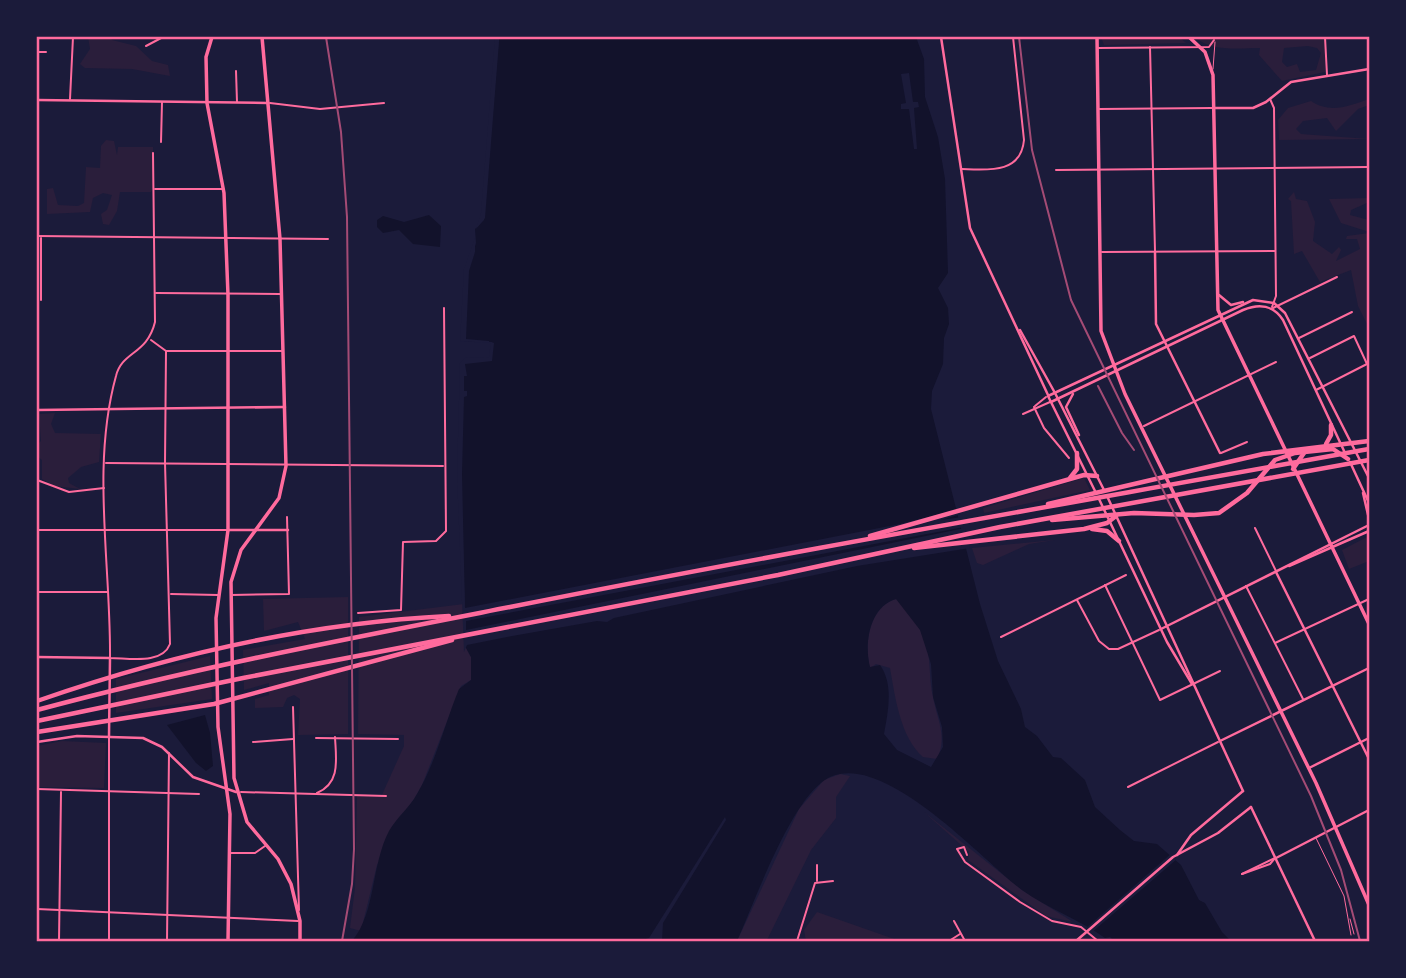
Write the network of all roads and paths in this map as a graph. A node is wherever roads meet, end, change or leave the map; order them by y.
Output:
1 (73, 37) edge
2 (163, 37) edge
3 (210, 37) edge
4 (262, 37) edge
5 (941, 37) edge
6 (1013, 37) edge
7 (1097, 37) edge
8 (1189, 37) edge
9 (1325, 37) edge
10 (1215, 39) edge
11 (146, 46) dead end
12 (1200, 46) junction
13 (1150, 47) junction
14 (1097, 48) junction
15 (37, 52) edge
16 (46, 52) dead end
17 (1369, 69) edge
18 (236, 71) dead end
19 (1213, 75) junction
20 (1328, 76) junction
21 (1270, 99) junction
22 (37, 100) edge
23 (70, 100) junction
24 (162, 102) junction
25 (207, 103) junction
26 (237, 103) junction
27 (268, 103) junction
28 (384, 103) dead end
29 (1153, 108) junction
30 (1214, 108) junction
31 (1098, 109) junction
32 (161, 142) dead end
33 (153, 153) dead end
34 (1369, 167) edge
35 (1275, 168) junction
36 (960, 169) junction
37 (1154, 169) junction
38 (1214, 169) junction
39 (1056, 170) dead end
40 (1098, 170) junction
41 (152, 189) junction
42 (223, 189) junction
43 (37, 236) edge
44 (41, 236) junction
45 (153, 238) junction
46 (227, 239) junction
47 (280, 239) junction
48 (328, 239) dead end
49 (1215, 251) junction
50 (1276, 251) junction
51 (1155, 252) junction
52 (1099, 253) junction
53 (1216, 272) junction
54 (1337, 277) dead end
55 (155, 293) junction
56 (282, 294) junction
57 (228, 295) junction
58 (41, 300) dead end
59 (1253, 300) junction
60 (1275, 304) junction
61 (443, 308) dead end
62 (1272, 309) junction
63 (1352, 312) dead end
64 (1220, 315) junction
65 (1222, 321) junction
66 (1018, 327) junction
67 (1298, 339) junction
68 (150, 340) junction
69 (1164, 342) junction
70 (1167, 348) junction
71 (166, 351) junction
72 (228, 351) junction
73 (283, 351) junction
74 (1308, 359) junction
75 (1276, 362) dead end
76 (1113, 364) junction
77 (1116, 372) junction
78 (1247, 375) junction
79 (1322, 387) junction
80 (1082, 388) junction
81 (1315, 390) junction
82 (1055, 393) junction
83 (1048, 396) junction
84 (1058, 399) junction
85 (1051, 402) junction
86 (1193, 402) junction
87 (109, 407) junction
88 (165, 407) junction
89 (227, 407) junction
90 (285, 407) junction
91 (1034, 407) junction
92 (37, 410) edge
93 (1023, 414) dead end
94 (1331, 425) junction
95 (1144, 426) dead end
96 (1369, 441) edge
97 (1247, 442) dead end
98 (1082, 443) junction
99 (1340, 443) junction
100 (1351, 443) junction
101 (1319, 445) junction
102 (1366, 450) edge
103 (1308, 451) junction
104 (1285, 452) junction
105 (1077, 453) junction
106 (1220, 453) joint
107 (1069, 458) dead end
108 (1348, 459) junction
109 (1369, 460) edge
110 (165, 463) junction
111 (105, 464) junction
112 (227, 464) junction
113 (286, 466) junction
114 (445, 466) junction
115 (1293, 469) junction
116 (1087, 474) junction
117 (1097, 476) junction
118 (1369, 478) edge
119 (1068, 479) junction
120 (37, 480) edge
121 (105, 488) junction
122 (1363, 490) junction
123 (1062, 502) junction
124 (1369, 503) edge
125 (1116, 516) junction
126 (287, 517) dead end
127 (1069, 517) junction
128 (1369, 519) edge
129 (1110, 521) junction
130 (1367, 526) edge
131 (107, 527) junction
132 (1255, 528) dead end
133 (167, 529) junction
134 (1084, 529) junction
135 (37, 530) edge
136 (228, 530) junction
137 (256, 530) junction
138 (288, 530) junction
139 (1369, 531) edge
140 (856, 541) junction
141 (1119, 541) junction
142 (1331, 546) junction
143 (892, 550) junction
144 (1276, 572) junction
145 (1126, 575) dead end
146 (1105, 585) junction
147 (1246, 586) junction
148 (37, 592) edge
149 (108, 592) junction
150 (169, 594) junction
151 (219, 594) junction
152 (230, 595) junction
153 (1225, 597) junction
154 (1076, 599) junction
155 (1369, 599) edge
156 (1359, 603) junction
157 (358, 613) dead end
158 (460, 616) junction
159 (1369, 624) edge
160 (1167, 626) junction
161 (1306, 627) junction
162 (1161, 629) junction
163 (463, 636) junction
164 (1001, 637) dead end
165 (1132, 642) junction
166 (1274, 643) junction
167 (231, 645) junction
168 (216, 650) junction
169 (37, 657) edge
170 (110, 658) junction
171 (1369, 668) edge
172 (1220, 671) dead end
173 (1192, 684) junction
174 (1332, 686) junction
175 (232, 699) junction
176 (1303, 700) junction
177 (37, 701) edge
178 (218, 703) junction
179 (293, 707) dead end
180 (37, 710) edge
181 (1280, 712) junction
182 (37, 721) edge
183 (37, 732) edge
184 (109, 736) junction
185 (335, 737) junction
186 (316, 738) dead end
187 (1369, 738) edge
188 (294, 739) junction
189 (398, 739) dead end
190 (1220, 741) junction
191 (37, 742) edge
192 (253, 742) dead end
193 (1361, 742) junction
194 (169, 753) junction
195 (1369, 759) edge
196 (1309, 768) junction
197 (331, 783) junction
198 (1128, 787) dead end
199 (37, 789) edge
200 (61, 790) junction
201 (228, 790) junction
202 (111, 791) junction
203 (169, 792) junction
204 (236, 792) junction
205 (295, 793) junction
206 (316, 793) junction
207 (199, 794) dead end
208 (334, 794) junction
209 (386, 796) dead end
210 (1369, 810) edge
211 (1335, 826) junction
212 (1315, 836) junction
213 (265, 845) junction
214 (229, 853) junction
215 (967, 855) dead end
216 (1177, 855) junction
217 (1276, 858) junction
218 (817, 865) dead end
219 (833, 881) dead end
220 (817, 882) junction
221 (1369, 905) edge
222 (37, 909) edge
223 (60, 910) junction
224 (109, 913) junction
225 (167, 916) junction
226 (228, 919) junction
227 (954, 920) dead end
228 (300, 921) junction
229 (961, 934) junction
230 (1353, 934) dead end
231 (59, 941) edge
232 (109, 941) edge
233 (167, 941) edge
234 (228, 941) edge
235 (300, 941) edge
236 (797, 941) edge
237 (949, 941) edge
238 (965, 941) edge
239 (1077, 941) edge
240 (1098, 941) edge
241 (1315, 941) edge

1 - 23 street
2 - 11 street
3 - 25 main road
4 - 27 main road
5 - 36 main road
6 - 36 street
7 - 14 main road
8 - 12 main road
9 - 20 street
10 - 12 street
10 - 19 lane
12 - 13 street
12 - 19 main road
13 - 14 street
13 - 29 street
14 - 31 main road
15 - 16 street
17 - 20 main road
18 - 26 street
19 - 30 main road
20 - 21 main road
21 - 30 main road
21 - 35 street
22 - 23 main road
23 - 24 main road
24 - 25 main road
24 - 32 street
25 - 26 main road
25 - 42 main road
26 - 27 main road
27 - 28 street
27 - 47 main road
29 - 30 street
29 - 31 street
29 - 37 street
30 - 38 main road
31 - 40 main road
33 - 41 street
34 - 35 street
35 - 38 street
35 - 50 street
36 - 66 main road
37 - 38 street
37 - 40 street
37 - 51 street
38 - 49 main road
39 - 40 street
40 - 52 main road
41 - 42 street
41 - 45 street
42 - 46 main road
43 - 44 street
44 - 45 street
44 - 58 street
45 - 46 street
45 - 55 street
46 - 47 street
46 - 57 main road
47 - 48 street
47 - 56 main road
49 - 50 street
49 - 51 street
49 - 53 main road
50 - 60 street
51 - 52 street
51 - 69 main road
52 - 76 main road
53 - 59 main road
53 - 64 main road
54 - 60 street
55 - 57 street
55 - 68 street
56 - 57 street
56 - 73 main road
57 - 72 main road
59 - 60 main road
59 - 64 main road
60 - 62 street
60 - 67 main road
61 - 114 street
62 - 65 main road
62 - 81 main road
63 - 67 street
64 - 65 main road
64 - 69 main road
65 - 70 main road
65 - 78 main road
66 - 82 main road
66 - 83 main road
67 - 74 main road
68 - 71 street
68 - 87 street
69 - 70 main road
69 - 76 main road
70 - 77 main road
70 - 86 main road
71 - 72 street
71 - 88 street
72 - 73 street
72 - 89 main road
73 - 90 main road
74 - 79 main road
74 - 79 street
75 - 78 street
76 - 77 main road
76 - 82 main road
77 - 80 main road
77 - 153 main road
78 - 86 street
78 - 104 main road
79 - 81 street
79 - 100 main road
80 - 84 main road
80 - 98 main road
81 - 94 main road
82 - 83 main road
82 - 84 main road
83 - 85 main road
83 - 91 street
84 - 85 main road
84 - 98 main road
85 - 91 street
85 - 105 main road
86 - 95 street
86 - 106 main road
87 - 88 main road
87 - 92 main road
87 - 111 street
88 - 89 main road
88 - 110 street
89 - 90 main road
89 - 112 main road
90 - 113 main road
91 - 93 street
91 - 107 street
94 - 99 main road
94 - 101 highway
96 - 100 highway
97 - 106 street
98 - 117 main road
99 - 100 highway
99 - 101 highway
99 - 108 main road
100 - 118 main road
101 - 104 highway
102 - 123 highway
103 - 104 highway
103 - 108 highway
103 - 115 highway
104 - 115 main road
104 - 123 highway
104 - 127 highway
105 - 116 main road
105 - 119 highway
108 - 122 main road
109 - 127 highway
110 - 111 street
110 - 112 street
110 - 133 street
111 - 121 street
112 - 113 street
112 - 136 main road
113 - 114 street
113 - 137 main road
114 - 157 street
115 - 142 main road
116 - 117 highway
116 - 119 highway
116 - 129 main road
117 - 125 main road
119 - 140 highway
120 - 121 street
121 - 131 street
122 - 124 main road
122 - 128 main road
123 - 140 highway
125 - 129 highway
125 - 160 main road
126 - 138 street
127 - 143 highway
128 - 130 main road
129 - 134 highway
129 - 141 main road
130 - 142 main road
131 - 133 street
131 - 135 street
131 - 149 street
132 - 144 street
133 - 136 street
133 - 150 street
134 - 141 highway
134 - 143 highway
136 - 137 main road
136 - 151 main road
137 - 138 main road
137 - 152 main road
138 - 152 street
139 - 142 main road
140 - 158 highway
141 - 162 main road
142 - 144 main road
142 - 156 main road
143 - 163 highway
144 - 147 main road
144 - 161 main road
145 - 146 street
146 - 154 street
146 - 165 street
147 - 153 main road
147 - 166 street
148 - 149 street
149 - 170 street
150 - 151 street
150 - 170 street
151 - 168 main road
152 - 167 main road
153 - 160 main road
153 - 181 main road
154 - 164 street
154 - 165 street
155 - 156 street
156 - 159 main road
156 - 161 street
158 - 167 highway
158 - 180 highway
160 - 162 main road
160 - 173 main road
161 - 166 street
161 - 174 main road
162 - 165 street
162 - 173 main road
163 - 175 highway
163 - 182 highway
165 - 173 street
166 - 176 street
167 - 168 highway
167 - 175 main road
168 - 177 highway
168 - 178 main road
169 - 170 main road
170 - 184 main road
171 - 174 main road
172 - 173 street
173 - 190 main road
174 - 176 main road
174 - 193 main road
175 - 178 highway
175 - 204 main road
176 - 181 main road
178 - 183 highway
178 - 201 main road
179 - 188 street
181 - 190 main road
181 - 196 main road
184 - 191 main road
184 - 194 main road
184 - 202 street
185 - 186 street
185 - 189 street
185 - 197 street
187 - 193 main road
188 - 192 street
188 - 205 street
190 - 198 street
190 - 216 main road
193 - 195 main road
193 - 196 main road
194 - 201 main road
194 - 203 street
196 - 211 main road
197 - 206 street
197 - 208 street
199 - 200 street
200 - 202 street
200 - 223 street
201 - 204 main road
201 - 214 main road
202 - 203 street
202 - 224 street
203 - 207 street
203 - 225 street
204 - 205 street
204 - 213 main road
205 - 206 street
205 - 228 street
206 - 208 street
208 - 209 street
210 - 211 main road
211 - 212 main road
211 - 221 main road
212 - 217 main road
212 - 230 lane
213 - 214 street
213 - 228 main road
214 - 226 main road
215 - 240 street
216 - 217 main road
216 - 239 main road
217 - 217 street
217 - 241 main road
218 - 220 street
219 - 220 street
220 - 236 street
222 - 223 street
223 - 224 street
223 - 231 street
224 - 225 street
224 - 232 street
225 - 226 street
225 - 233 street
226 - 228 street
226 - 234 main road
227 - 229 street
228 - 235 main road
229 - 237 street
229 - 238 street

